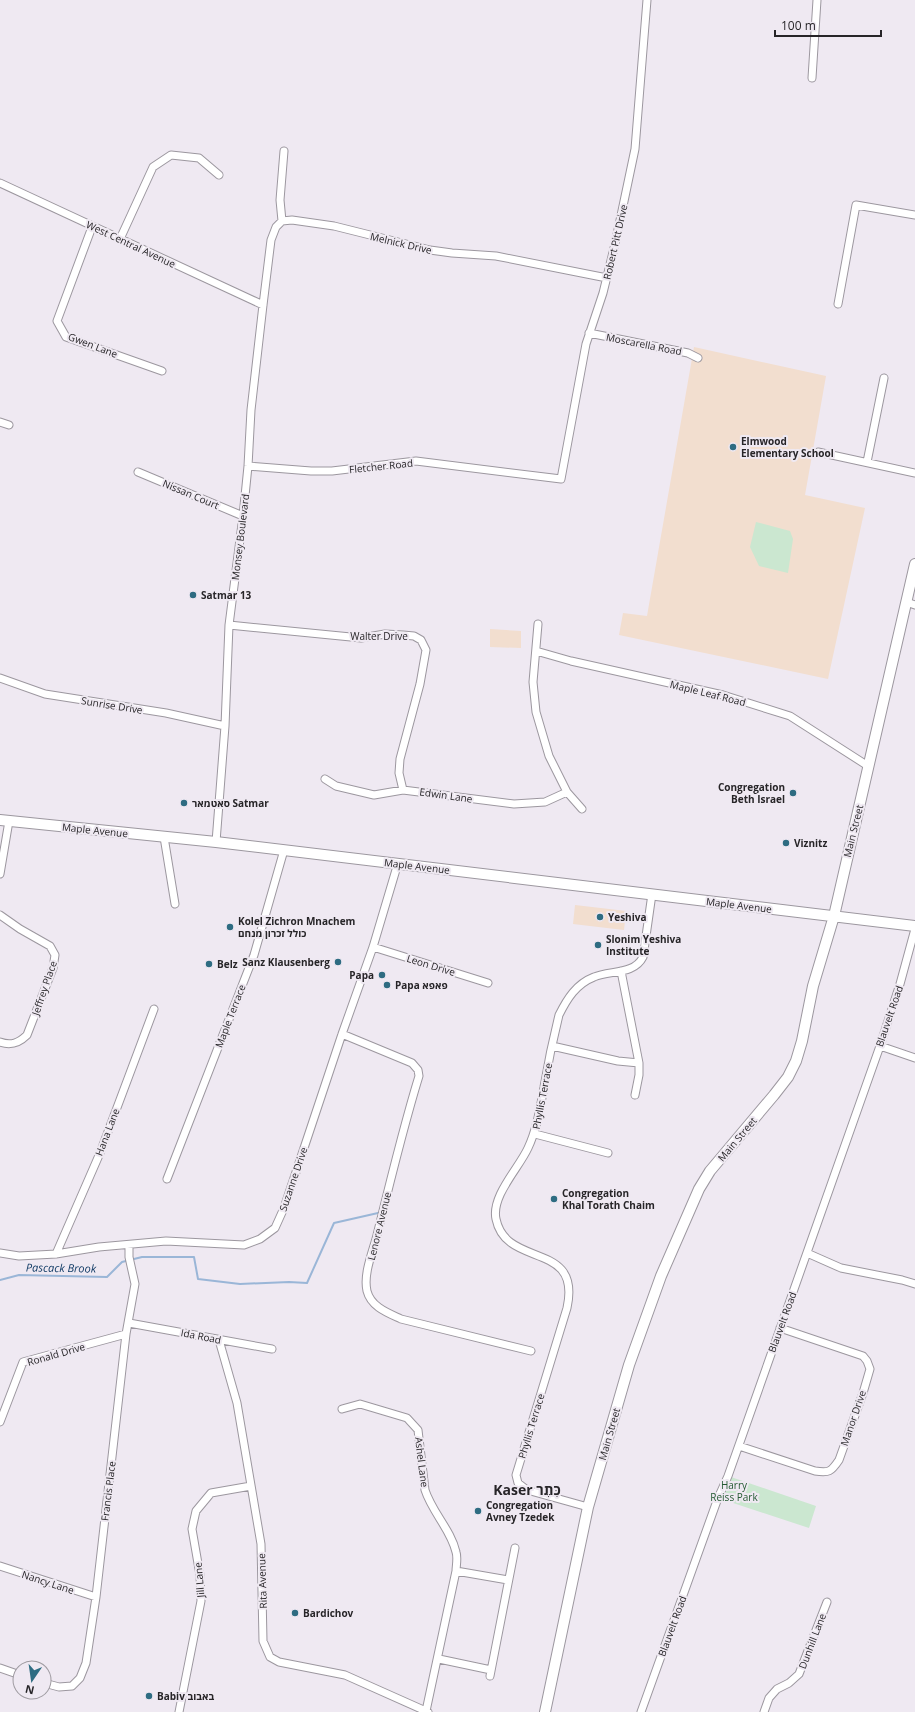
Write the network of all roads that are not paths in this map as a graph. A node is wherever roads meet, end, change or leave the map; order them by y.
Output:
1 (647, 0) edge
2 (817, 0) edge
3 (812, 78) dead end
4 (284, 151) dead end
5 (219, 174) dead end
6 (0, 183) edge
7 (915, 215) edge
8 (282, 221) junction
9 (92, 227) junction
10 (120, 239) junction
11 (607, 278) junction
12 (838, 304) dead end
13 (263, 305) junction
14 (589, 333) junction
15 (698, 358) dead end
16 (162, 370) dead end
17 (884, 378) dead end
18 (0, 422) edge
19 (9, 425) dead end
20 (818, 452) dead end
21 (867, 462) junction
22 (248, 466) junction
23 (138, 472) dead end
24 (915, 473) edge
25 (561, 479) joint
26 (243, 516) junction
27 (915, 564) edge
28 (910, 603) edge
29 (538, 624) dead end
30 (229, 625) junction
31 (536, 651) junction
32 (0, 678) edge
33 (225, 726) junction
34 (868, 766) junction
35 (326, 779) dead end
36 (404, 790) junction
37 (567, 792) junction
38 (582, 808) dead end
39 (5, 821) edge
40 (164, 837) junction
41 (216, 842) junction
42 (284, 850) junction
43 (398, 864) junction
44 (0, 874) edge
45 (652, 894) junction
46 (175, 904) dead end
47 (0, 915) edge
48 (834, 916) junction
49 (915, 928) edge
50 (373, 947) junction
51 (621, 971) junction
52 (488, 983) dead end
53 (154, 1009) dead end
54 (342, 1034) junction
55 (0, 1042) edge
56 (552, 1046) junction
57 (880, 1046) junction
58 (915, 1058) edge
59 (639, 1063) junction
60 (635, 1095) dead end
61 (535, 1134) junction
62 (608, 1153) dead end
63 (167, 1179) dead end
64 (129, 1245) junction
65 (0, 1253) edge
66 (56, 1254) junction
67 (807, 1254) junction
68 (915, 1284) edge
69 (129, 1323) junction
70 (780, 1328) junction
71 (126, 1334) junction
72 (219, 1340) junction
73 (272, 1349) dead end
74 (531, 1351) dead end
75 (342, 1409) dead end
76 (0, 1422) edge
77 (739, 1446) junction
78 (251, 1486) junction
79 (588, 1507) junction
80 (515, 1548) dead end
81 (0, 1566) edge
82 (456, 1571) junction
83 (508, 1580) junction
84 (96, 1597) junction
85 (827, 1602) dead end
86 (439, 1659) junction
87 (0, 1668) edge
88 (12, 1672) edge
89 (52, 1685) edge
90 (643, 1711) edge
91 (179, 1712) edge
92 (427, 1712) edge
93 (545, 1712) edge
94 (764, 1712) edge

1 - 11 street, Robert Pitt Drive
2 - 3 street
4 - 8 street
5 - 10 street
6 - 9 street, West Central Avenue
7 - 12 street
8 - 11 street, Melnick Drive
8 - 13 street
9 - 10 street, West Central Avenue
9 - 16 street, Gwen Lane
10 - 13 street, West Central Avenue
11 - 14 street, Robert Pitt Drive
13 - 22 street, Monsey Boulevard
14 - 15 street, Moscarella Road
14 - 25 street, Robert Pitt Drive
17 - 21 street
18 - 19 street
20 - 21 street
21 - 24 street
22 - 25 street, Fletcher Road
22 - 26 street, Monsey Boulevard
23 - 26 street, Nissan Court
26 - 30 street, Monsey Boulevard
27 - 28 main road, Main Street
28 - 34 main road, Main Street
29 - 31 street
30 - 33 street, Monsey Boulevard
30 - 36 street, Walter Drive
31 - 34 street, Maple Leaf Road
31 - 37 street
32 - 33 street, Sunrise Drive
33 - 41 street, Monsey Boulevard
34 - 48 main road, Main Street
35 - 36 street, Edwin Lane
36 - 37 street, Edwin Lane
37 - 38 street
39 - 40 main road, Maple Avenue
39 - 44 street
40 - 41 main road, Maple Avenue
40 - 46 street
41 - 42 main road, Maple Avenue
42 - 43 main road, Maple Avenue
42 - 63 street, Maple Terrace
43 - 45 main road, Maple Avenue
43 - 50 street, Suzanne Drive
45 - 48 main road, Maple Avenue
45 - 51 street, Phyllis Terrace
47 - 55 street, Jeffrey Place
48 - 49 main road, Maple Avenue
48 - 79 main road, Main Street
49 - 57 street, Blauvelt Road
50 - 52 street, Leon Drive
50 - 54 street, Suzanne Drive
51 - 56 street, Phyllis Terrace
51 - 59 street
53 - 66 street, Hana Lane
54 - 64 street, Suzanne Drive
54 - 74 street, Lenore Avenue
56 - 59 street
56 - 61 street, Phyllis Terrace
57 - 58 street
57 - 67 street, Blauvelt Road
59 - 60 street
61 - 62 street
61 - 79 street, Phyllis Terrace
64 - 66 street, Suzanne Drive
64 - 69 street, Francis Place
65 - 66 street, Suzanne Drive
67 - 68 street
67 - 70 street, Blauvelt Road
69 - 71 street, Francis Place
69 - 72 street, Ida Road
70 - 77 street, Blauvelt Road
70 - 77 street, Manor Drive
71 - 76 street, Ronald Drive
71 - 84 street, Francis Place
72 - 73 street, Ida Road
72 - 78 street, Rita Avenue
75 - 82 street, Ashel Lane
77 - 90 street, Blauvelt Road
78 - 91 street, Jill Lane
78 - 92 street, Rita Avenue
79 - 93 main road, Main Street
80 - 83 street
81 - 84 street, Nancy Lane
82 - 83 street
82 - 86 street, Ashel Lane
83 - 86 street
84 - 89 street, Francis Place
85 - 94 street, Dunhill Lane
86 - 92 street, Ashel Lane
87 - 88 street

